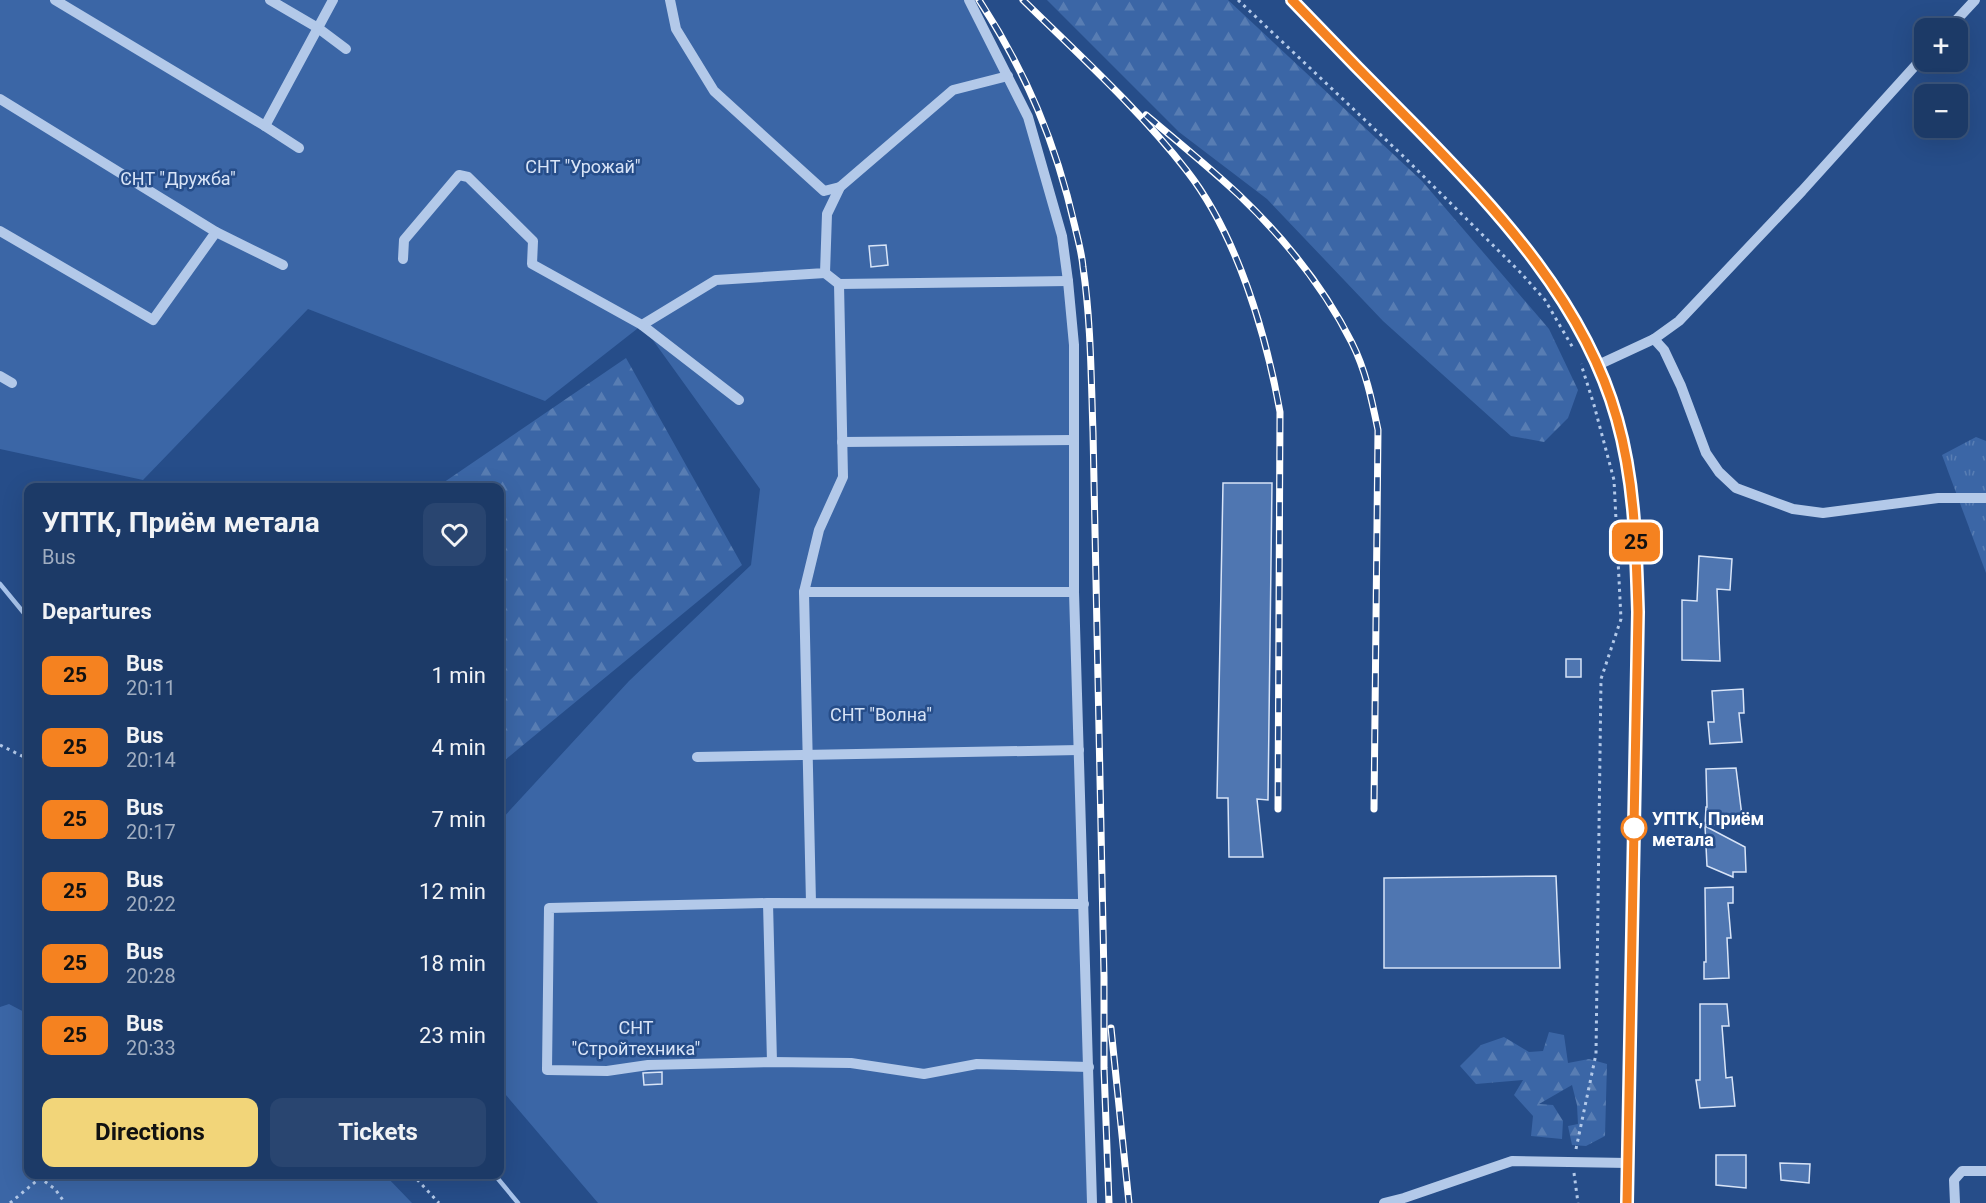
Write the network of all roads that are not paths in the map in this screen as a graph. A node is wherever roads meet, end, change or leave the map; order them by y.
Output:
1 (55, 0) edge
2 (270, 0) edge
3 (333, 0) edge
4 (670, 0) edge
5 (969, 0) edge
6 (1292, 0) edge
7 (1977, 0) edge
8 (1986, 3) edge
9 (1959, 18) edge
10 (318, 28) junction
11 (346, 49) dead end
12 (1914, 67) edge
13 (1008, 76) junction
14 (0, 99) edge
15 (265, 126) junction
16 (299, 148) dead end
17 (840, 187) junction
18 (0, 231) edge
19 (216, 232) junction
20 (403, 259) dead end
21 (282, 265) dead end
22 (825, 273) junction
23 (1068, 281) junction
24 (839, 284) junction
25 (642, 325) junction
26 (1654, 339) junction
27 (1598, 365) junction
28 (0, 376) edge
29 (12, 383) dead end
30 (739, 400) dead end
31 (1073, 440) junction
32 (842, 442) junction
33 (1986, 498) edge
34 (804, 592) junction
35 (1074, 592) junction
36 (1079, 750) junction
37 (806, 755) junction
38 (697, 757) dead end
39 (768, 903) junction
40 (811, 903) junction
41 (1084, 904) junction
42 (772, 1062) junction
43 (1089, 1067) junction
44 (1628, 1163) junction
45 (1986, 1171) edge
46 (1092, 1203) edge
47 (1384, 1203) edge
48 (1627, 1203) edge
49 (1955, 1203) edge

1 - 15 street
2 - 10 street
3 - 10 street
4 - 17 street
5 - 13 street
6 - 27 street
7 - 8 street
7 - 9 street
10 - 11 street
10 - 15 street
12 - 26 street
13 - 17 street
13 - 23 street
14 - 19 street
15 - 16 street
17 - 22 street
18 - 19 street
19 - 21 street
20 - 25 street
22 - 24 street
22 - 25 street
23 - 24 street
23 - 31 street
24 - 32 street
25 - 30 street
26 - 27 street
26 - 33 street
27 - 44 street
28 - 29 street
31 - 32 street
31 - 35 street
32 - 34 street
34 - 35 street
34 - 37 street
35 - 36 street
36 - 37 street
36 - 41 street
37 - 38 street
37 - 40 street
39 - 40 street
39 - 42 street
39 - 42 street
40 - 41 street
41 - 43 street
42 - 43 street
43 - 46 street
44 - 47 street
44 - 48 street
45 - 49 street

